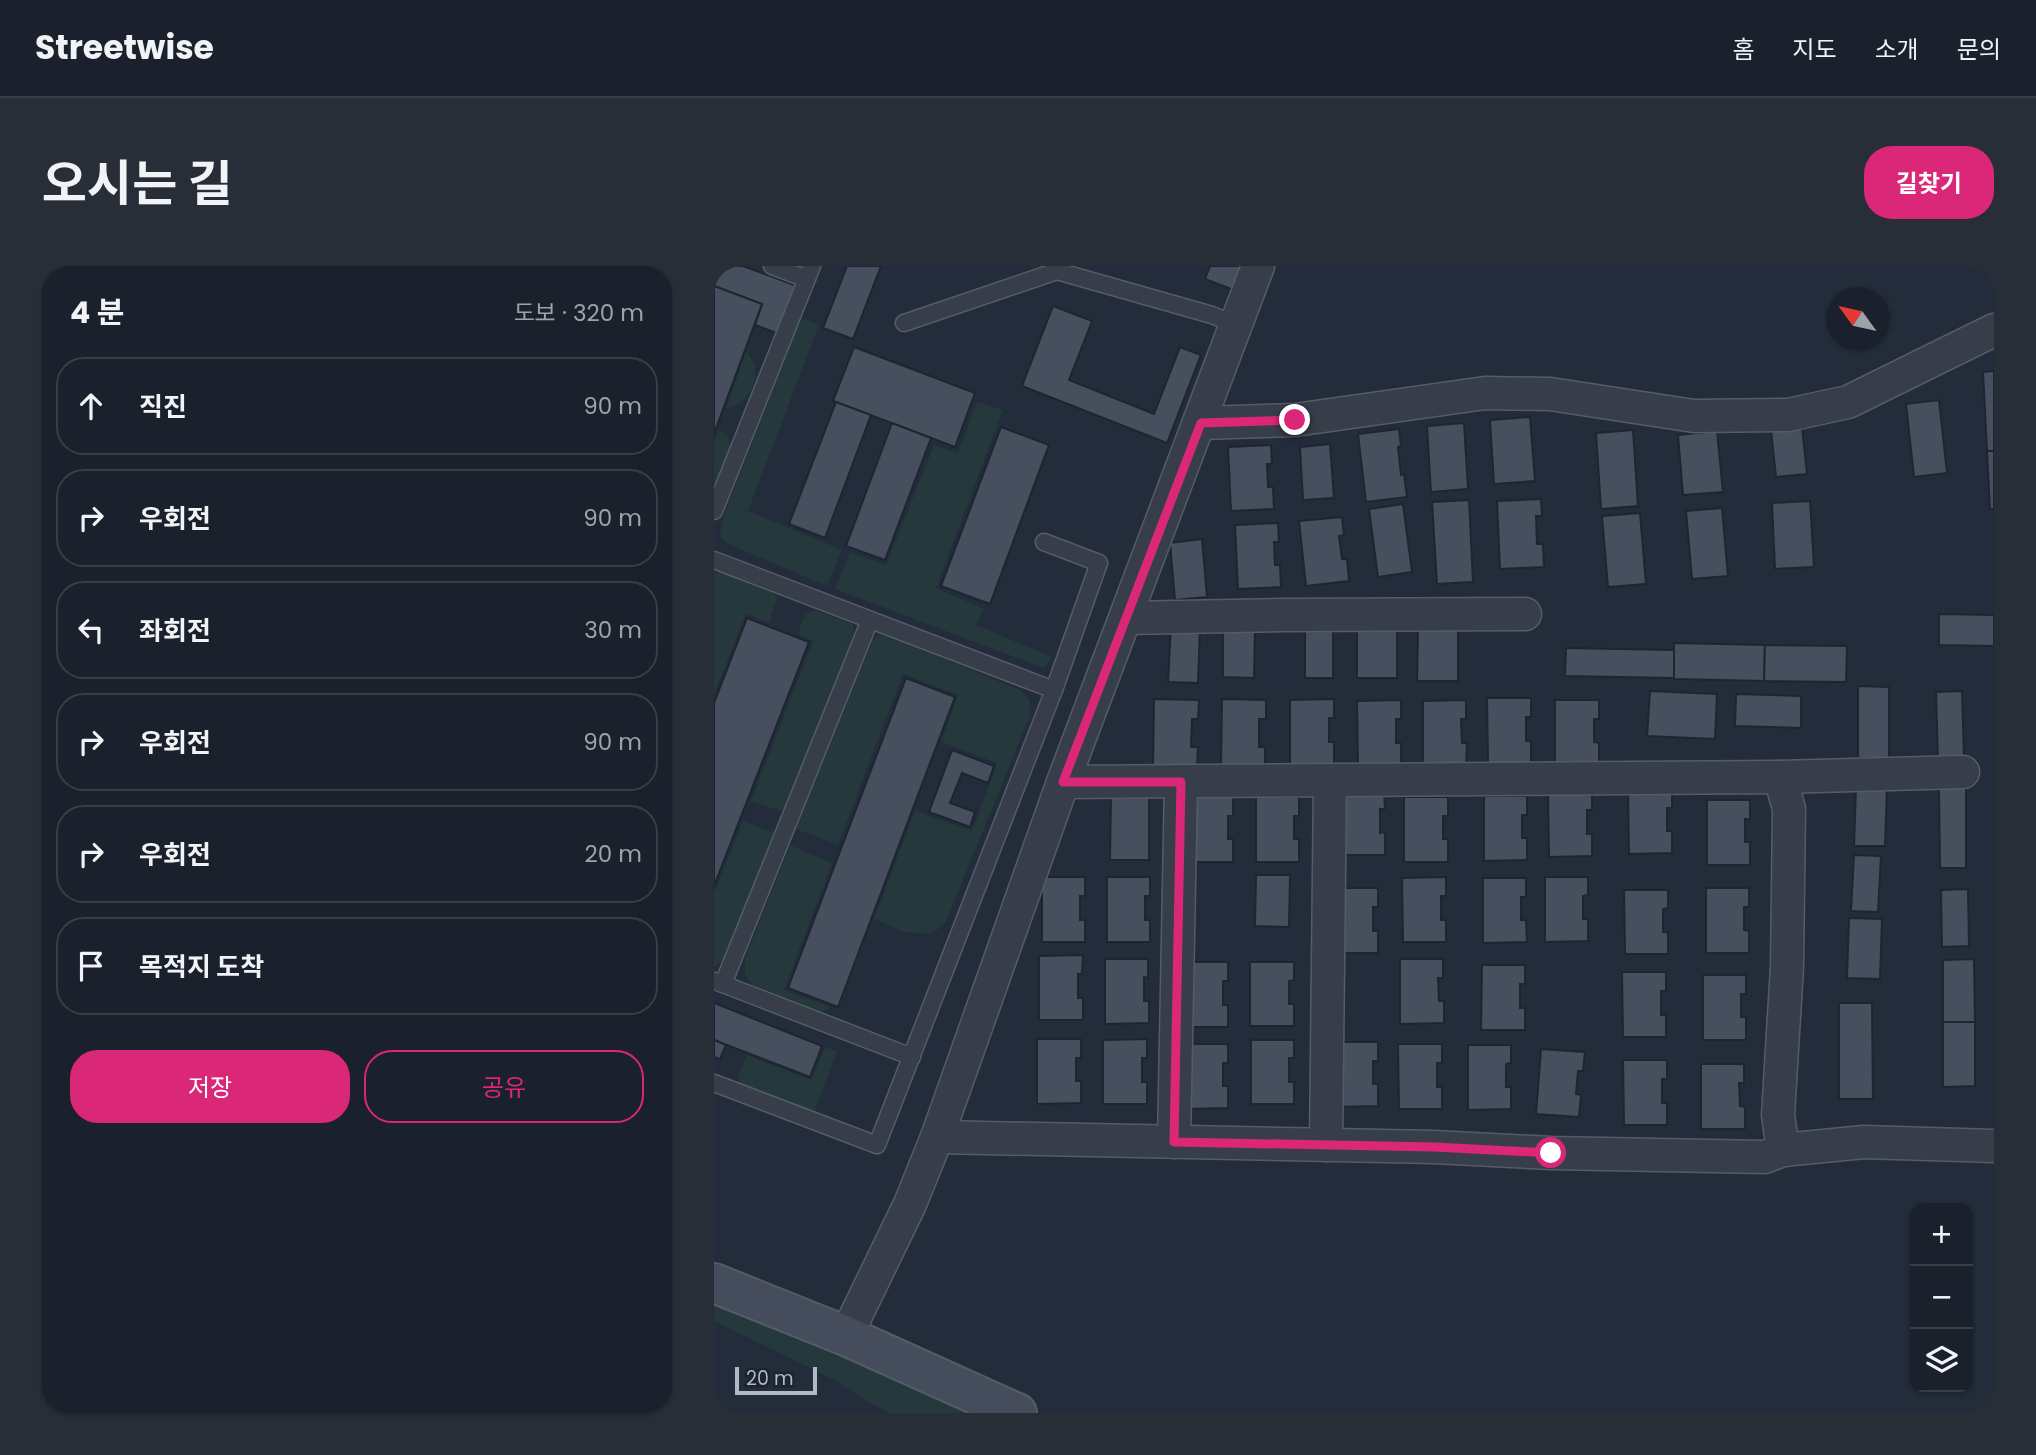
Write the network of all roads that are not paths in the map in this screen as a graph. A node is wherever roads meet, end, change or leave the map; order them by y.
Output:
1 (772, 266) edge
2 (1258, 266) edge
3 (810, 272) edge
4 (904, 323) dead end
5 (1236, 326) junction
6 (1994, 330) edge
7 (1201, 423) junction
8 (714, 511) edge
9 (1044, 542) dead end
10 (714, 559) edge
11 (1525, 614) dead end
12 (1126, 618) junction
13 (870, 620) junction
14 (1054, 690) junction
15 (1963, 772) dead end
16 (1780, 777) junction
17 (1063, 782) junction
18 (1181, 782) junction
19 (1330, 782) junction
20 (718, 982) edge
21 (912, 1057) junction
22 (714, 1083) edge
23 (937, 1137) junction
24 (1174, 1142) junction
25 (1326, 1145) junction
26 (1994, 1146) edge
27 (1783, 1150) junction
28 (714, 1283) edge
29 (846, 1336) junction
30 (1017, 1413) edge

1 - 3 lane
2 - 5 street
3 - 8 lane
4 - 5 lane
5 - 7 street
6 - 7 street
7 - 12 street
9 - 14 lane
10 - 13 lane
11 - 12 street
12 - 17 street
13 - 14 lane
13 - 20 lane
14 - 21 lane
15 - 16 street
16 - 19 street
16 - 27 street
17 - 18 street
17 - 23 street
18 - 19 street
18 - 24 street
19 - 25 street
20 - 21 lane
21 - 22 lane
23 - 24 street
23 - 29 street
24 - 25 street
25 - 27 street
26 - 27 street
28 - 29 main road
29 - 30 main road

